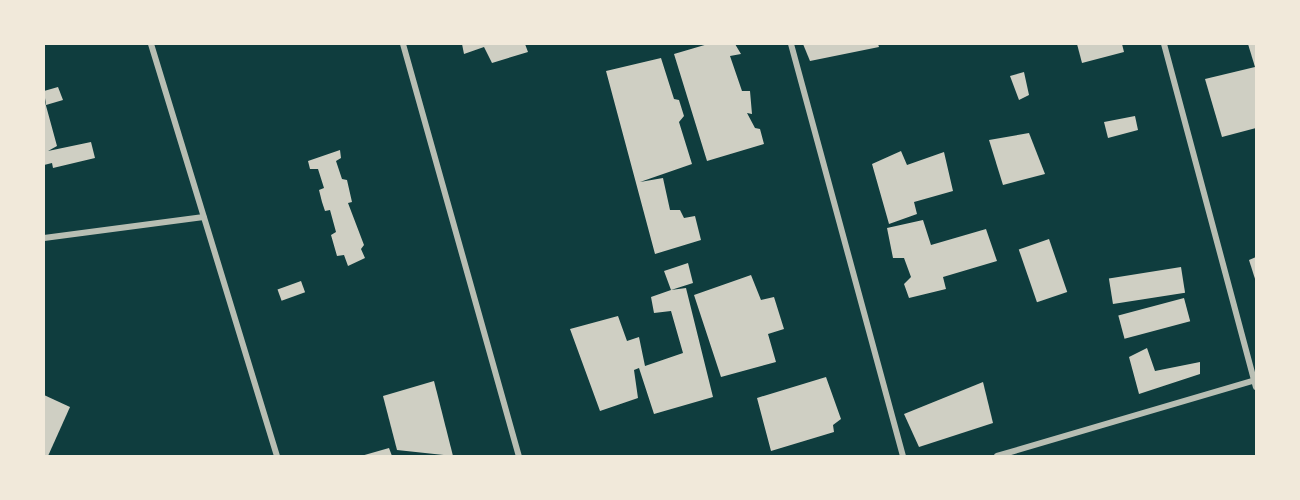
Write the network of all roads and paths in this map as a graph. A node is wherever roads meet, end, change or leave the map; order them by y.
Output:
1 (151, 44) edge
2 (403, 44) edge
3 (791, 44) edge
4 (1164, 44) edge
5 (204, 217) junction
6 (44, 238) edge
7 (1256, 383) edge
8 (277, 456) edge
9 (519, 456) edge
10 (903, 456) edge
11 (997, 456) edge

1 - 5 street
2 - 9 street
3 - 10 street
4 - 7 street
5 - 6 street
5 - 8 street
7 - 11 street

